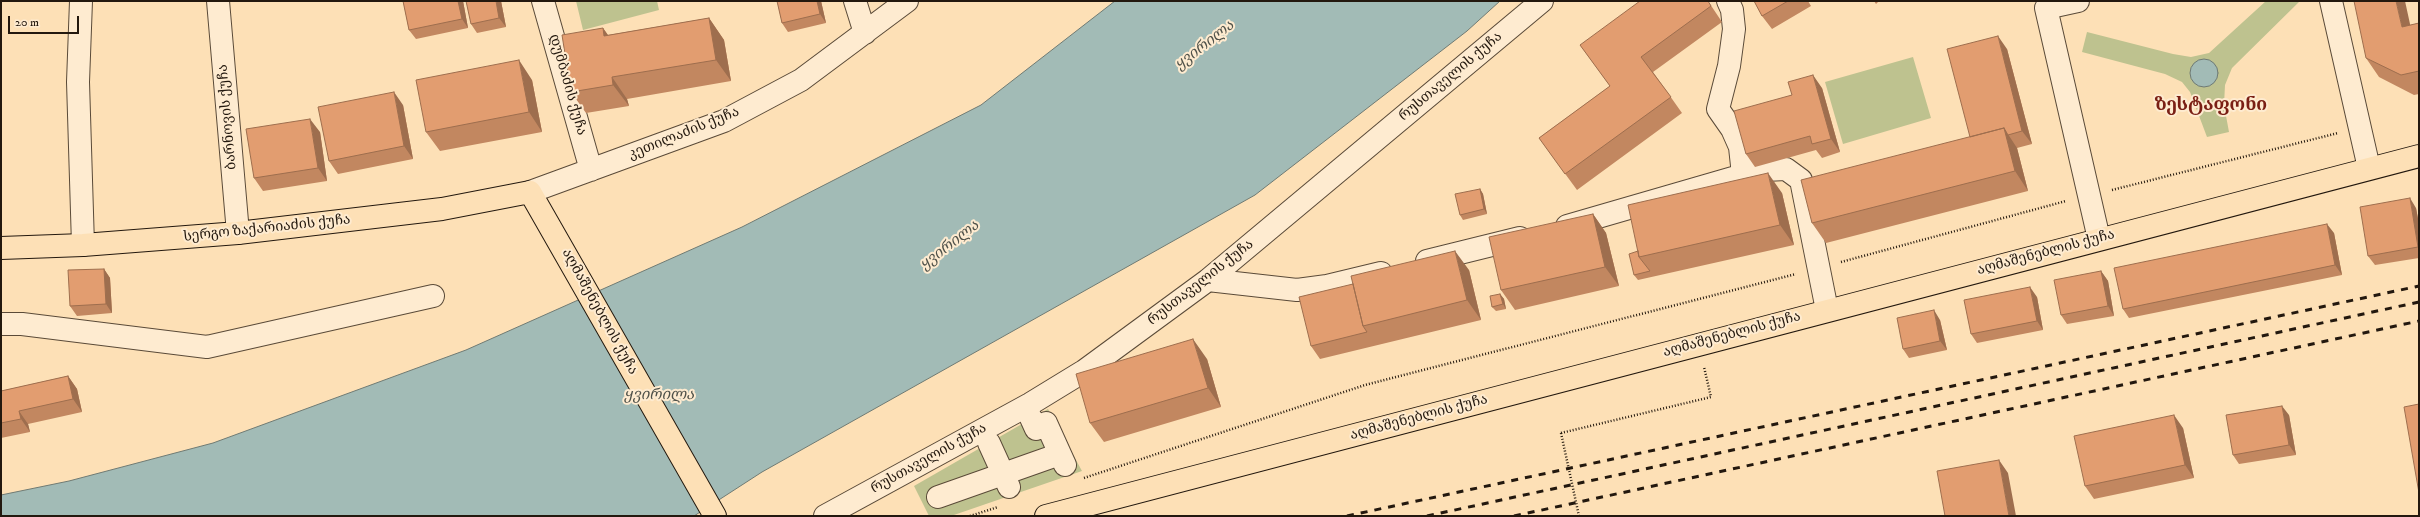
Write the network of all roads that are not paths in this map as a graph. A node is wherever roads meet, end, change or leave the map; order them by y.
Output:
1 (81, 1) edge
2 (218, 1) edge
3 (543, 1) edge
4 (855, 1) edge
5 (907, 1) edge
6 (1542, 1) edge
7 (1728, 1) edge
8 (2078, 1) edge
9 (2331, 1) edge
10 (865, 33) junction
11 (2419, 156) edge
12 (2369, 168) junction
13 (590, 170) junction
14 (1743, 175) junction
15 (530, 192) junction
16 (238, 233) junction
17 (2099, 239) junction
18 (83, 245) junction
19 (1, 248) edge
20 (1208, 280) junction
21 (433, 296) dead end
22 (1827, 310) junction
23 (1, 324) edge
24 (1031, 418) dead end
25 (989, 442) dead end
26 (1005, 488) junction
27 (938, 497) dead end
28 (715, 516) edge
29 (825, 516) edge
30 (1046, 516) edge

1 - 18 street
2 - 16 street, ბარნოვის ქუჩა
3 - 13 street, დუმბაძის ქუჩა
4 - 10 street
5 - 10 street, კეთილაძის ქუჩა
6 - 20 street, რუსთაველის ქუჩა
7 - 14 street
8 - 17 street
9 - 12 street
10 - 13 street, კეთილაძის ქუჩა
11 - 12 main road, აღმაშენებლის ქუჩა
12 - 17 main road, აღმაშენებლის ქუჩა
13 - 15 street, კეთილაძის ქუჩა
14 - 20 street
14 - 22 street
15 - 16 main road, სერგო ზაქარიაძის ქუჩა
15 - 28 main road, აღმაშენებლის ქუჩა
16 - 18 main road, სერგო ზაქარიაძის ქუჩა
17 - 22 main road, აღმაშენებლის ქუჩა
18 - 19 main road, სერგო ზაქარიაძის ქუჩა
20 - 29 street, რუსთაველის ქუჩა
21 - 23 street
22 - 30 main road, აღმაშენებლის ქუჩა
24 - 26 street
25 - 26 street
26 - 27 street

